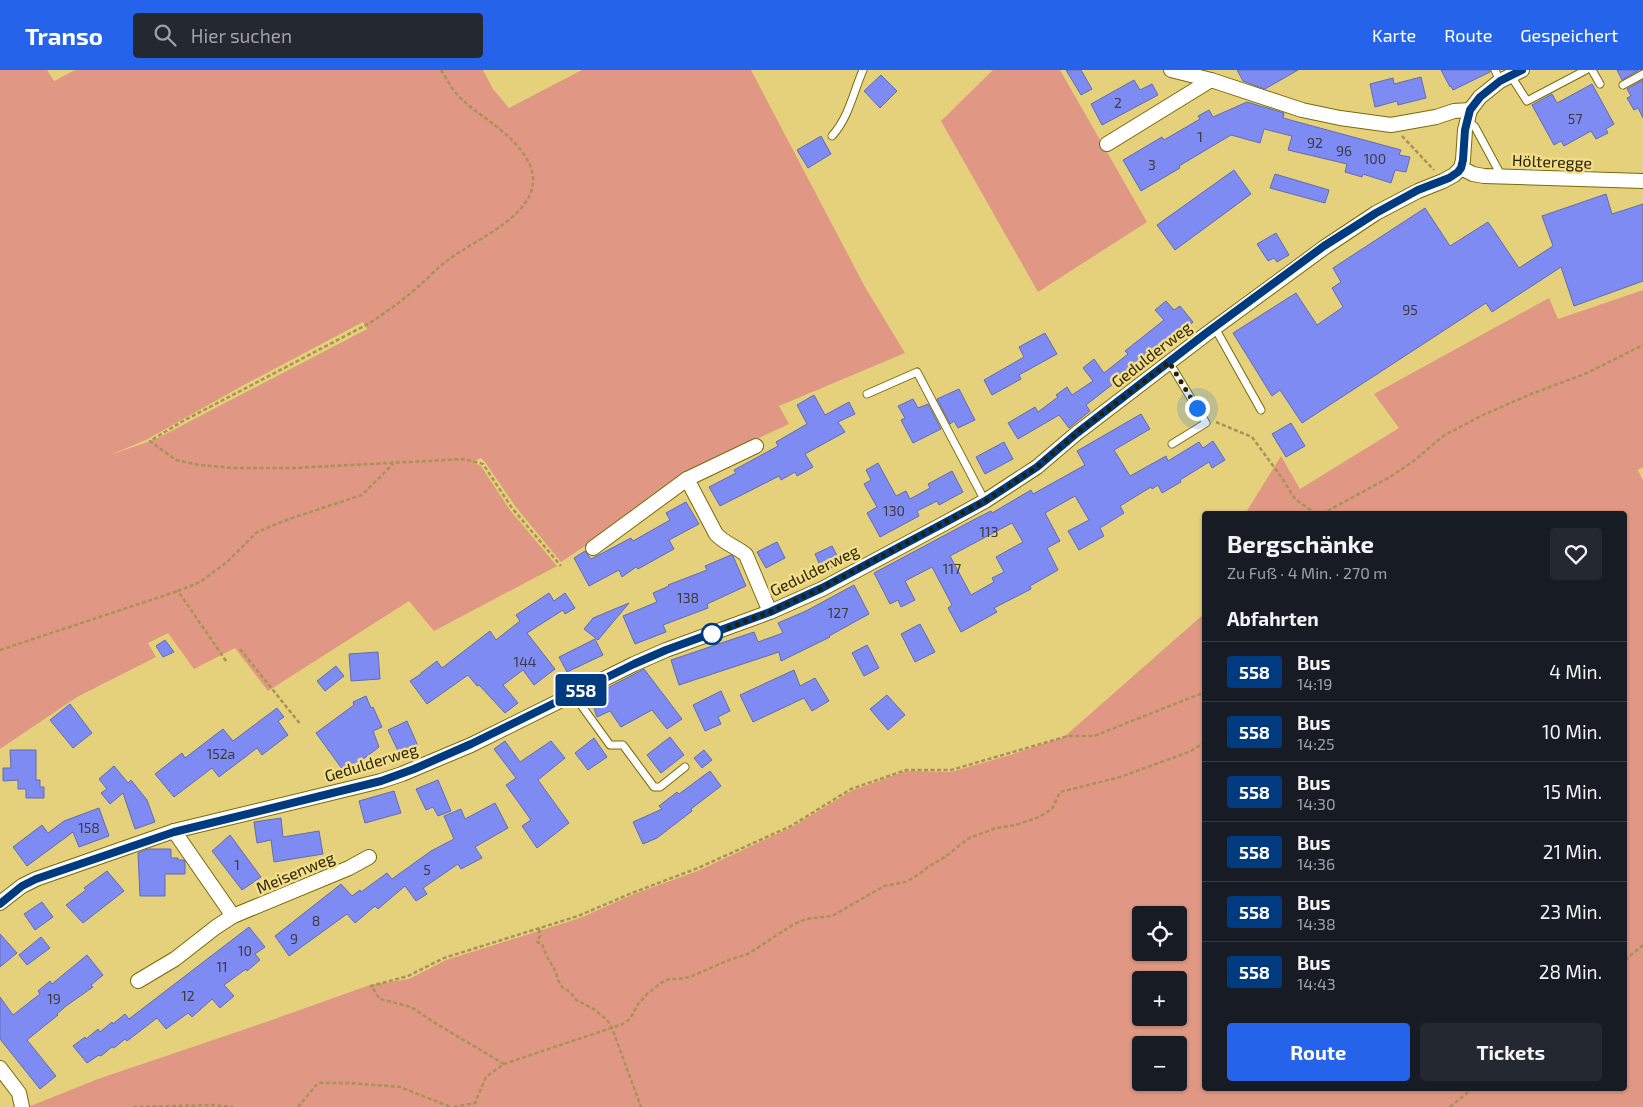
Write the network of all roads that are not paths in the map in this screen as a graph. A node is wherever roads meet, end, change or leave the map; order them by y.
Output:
1 (863, 70) edge
2 (1171, 70) edge
3 (1586, 70) edge
4 (1592, 70) edge
5 (1507, 74) edge
6 (1643, 74) edge
7 (1211, 80) junction
8 (1600, 84) dead end
9 (1623, 85) dead end
10 (1468, 115) junction
11 (832, 136) dead end
12 (1107, 144) dead end
13 (1461, 168) junction
14 (1502, 177) junction
15 (1643, 181) edge
16 (1215, 328) junction
17 (1169, 362) junction
18 (867, 394) dead end
19 (1261, 410) dead end
20 (1172, 444) dead end
21 (756, 446) dead end
22 (687, 479) junction
23 (985, 501) junction
24 (593, 548) dead end
25 (770, 612) junction
26 (573, 694) junction
27 (685, 767) dead end
28 (174, 832) junction
29 (368, 856) dead end
30 (0, 904) edge
31 (233, 916) junction
32 (138, 981) dead end
33 (0, 1068) edge
34 (22, 1107) edge

1 - 11 lane
2 - 7 street
3 - 5 lane
4 - 8 lane
5 - 10 street
6 - 9 lane
7 - 10 street
7 - 12 street
10 - 13 street
10 - 14 lane
13 - 14 street, Hölteregge
13 - 16 street, Gedulderweg
14 - 15 street, Hölteregge
16 - 17 street, Gedulderweg
16 - 19 lane
17 - 20 lane
17 - 23 street, Gedulderweg
18 - 23 lane
21 - 22 street
22 - 24 street
22 - 25 street, Gedulderweg
23 - 25 street, Gedulderweg
25 - 26 street, Gedulderweg
26 - 27 lane
26 - 28 street, Gedulderweg
28 - 30 street, Gedulderweg
28 - 31 street
29 - 31 street, Meisenweg
31 - 32 street, Meisenweg
33 - 34 street

